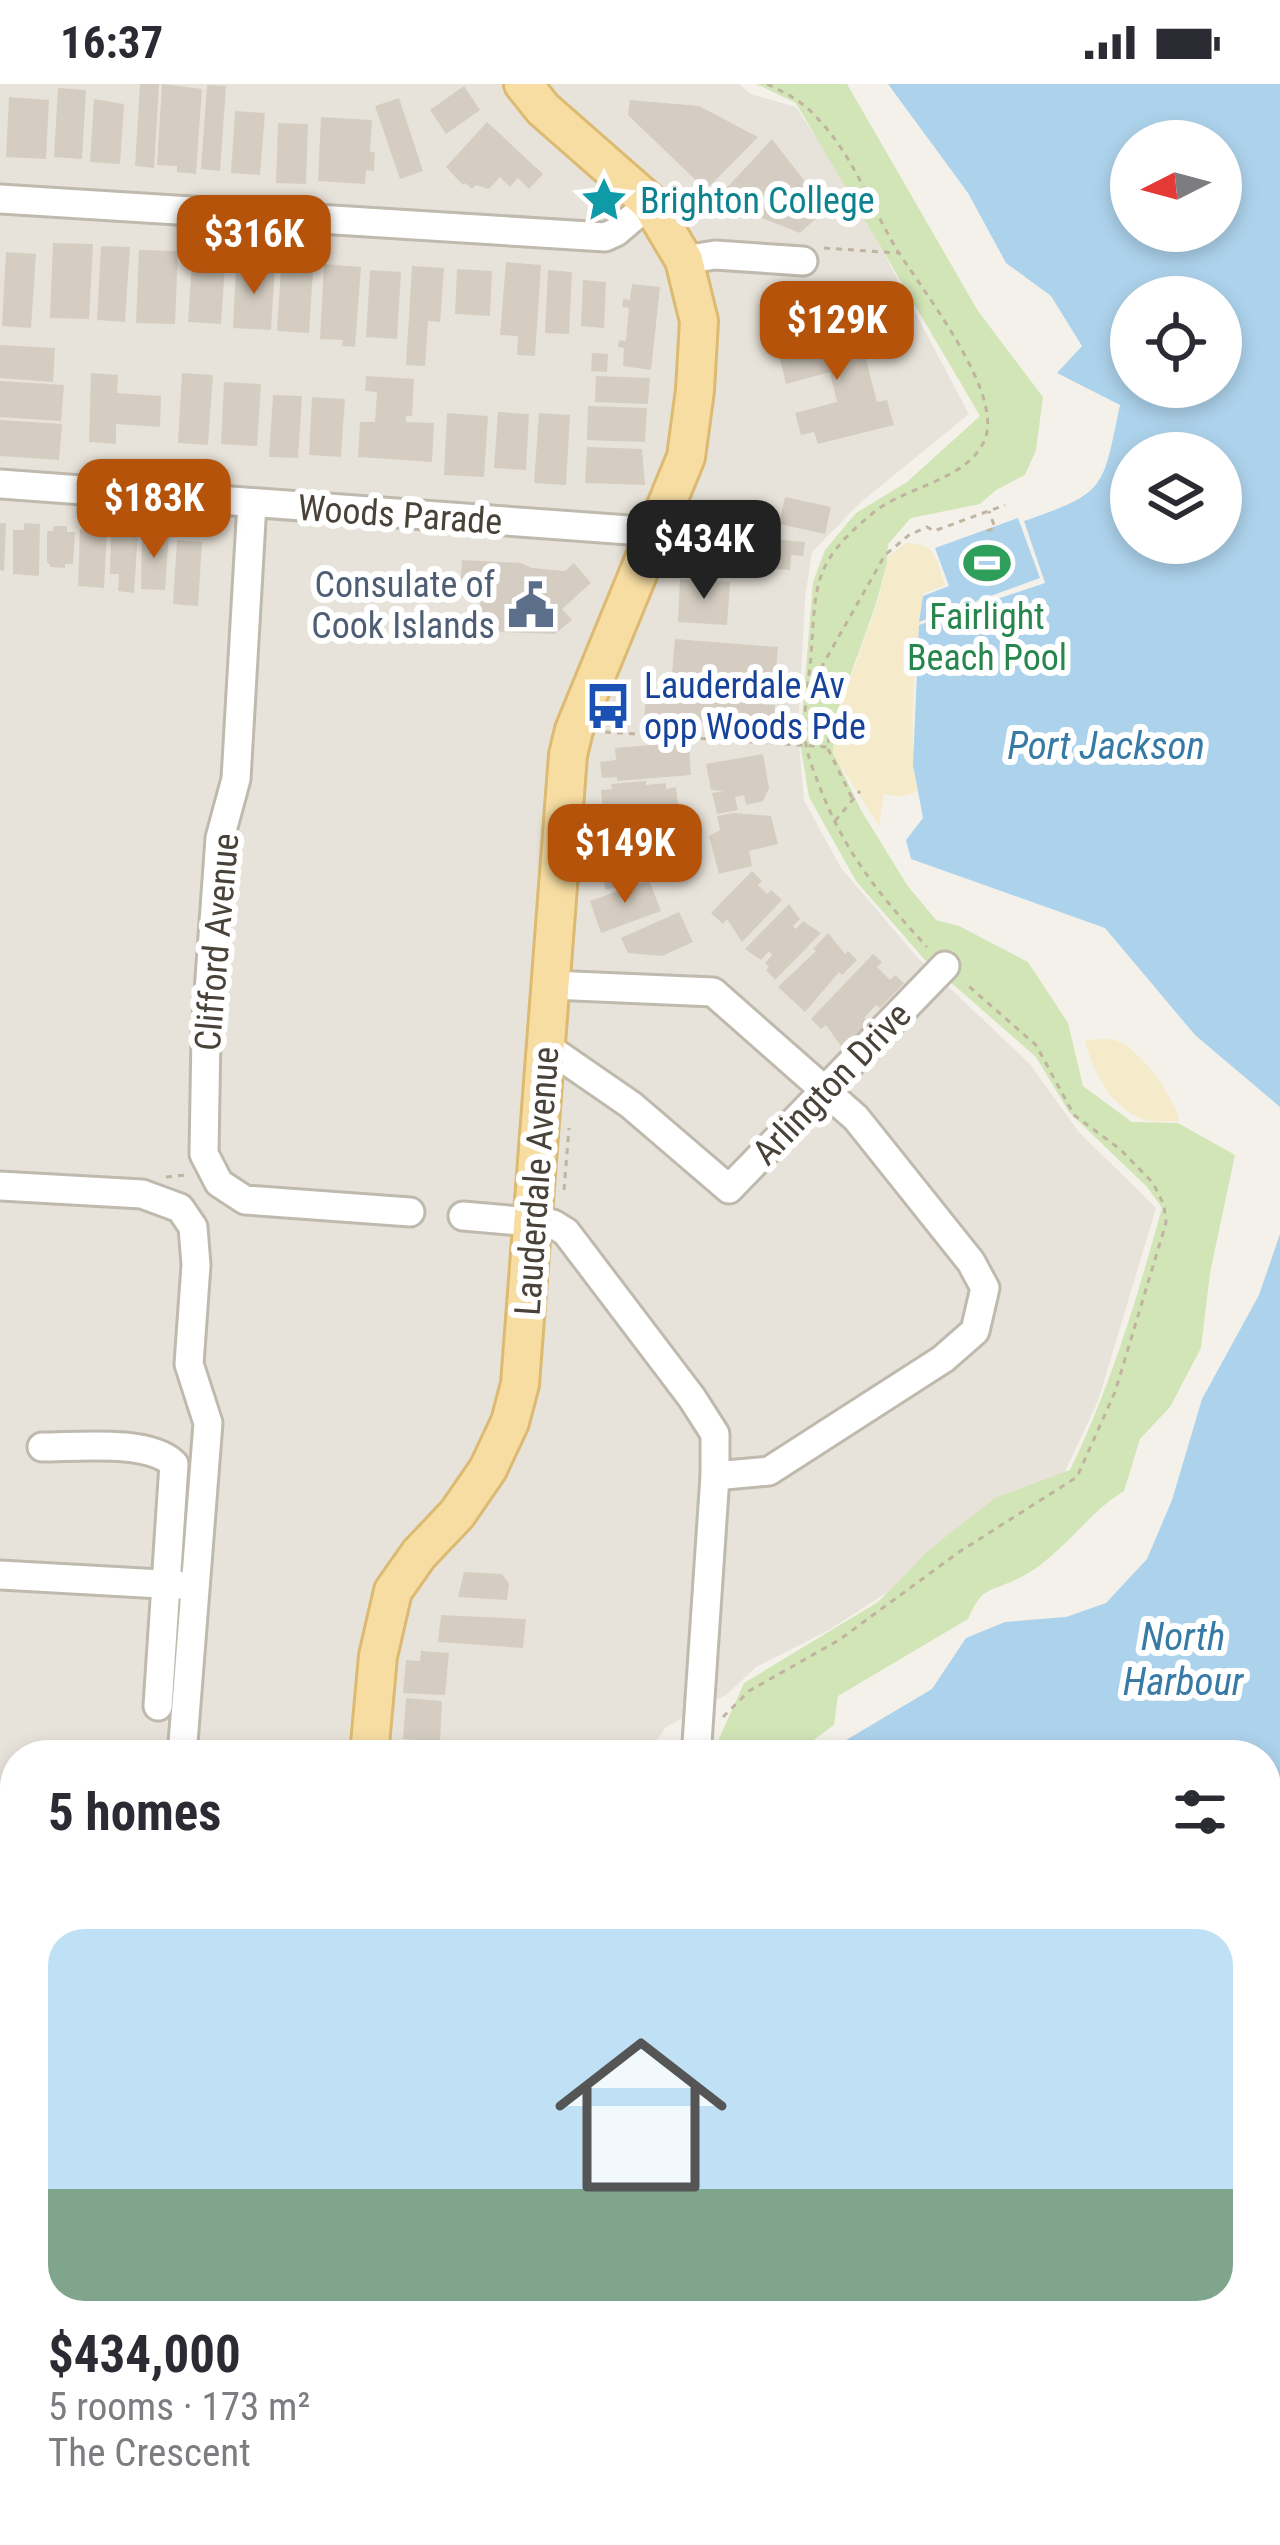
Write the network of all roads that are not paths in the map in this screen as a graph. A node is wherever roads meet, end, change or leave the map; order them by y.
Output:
1 (524, 84) edge
2 (0, 199) edge
3 (650, 203) junction
4 (684, 260) junction
5 (803, 261) road end
6 (0, 484) edge
7 (252, 503) junction
8 (656, 532) junction
9 (945, 966) dead end
10 (551, 985) junction
11 (547, 1046) junction
12 (824, 1091) junction
13 (0, 1186) edge
14 (410, 1212) dead end
15 (463, 1216) dead end
16 (534, 1221) junction
17 (42, 1447) dead end
18 (716, 1476) junction
19 (0, 1575) edge
20 (166, 1584) junction
21 (196, 1586) junction
22 (158, 1706) dead end
23 (183, 1740) edge
24 (370, 1740) edge
25 (697, 1740) edge
26 (0, 2116) edge
27 (0, 2152) edge

1 - 3 main road, Lauderdale Avenue
2 - 3 street
3 - 4 main road, Lauderdale Avenue
4 - 5 street
4 - 8 main road, Lauderdale Avenue
6 - 7 street, Woods Parade
7 - 8 street, Woods Parade
7 - 14 street, Clifford Avenue
8 - 10 main road, Lauderdale Avenue
9 - 12 street, Arlington Drive
10 - 11 main road, Lauderdale Avenue
10 - 12 street
11 - 12 street, Arlington Drive
11 - 16 main road, Lauderdale Avenue
12 - 18 street
13 - 21 street
15 - 16 street
16 - 18 street
16 - 24 main road, Lauderdale Avenue
17 - 20 street
18 - 25 street
19 - 20 street
20 - 21 street
20 - 22 street
21 - 23 street
26 - 27 street

